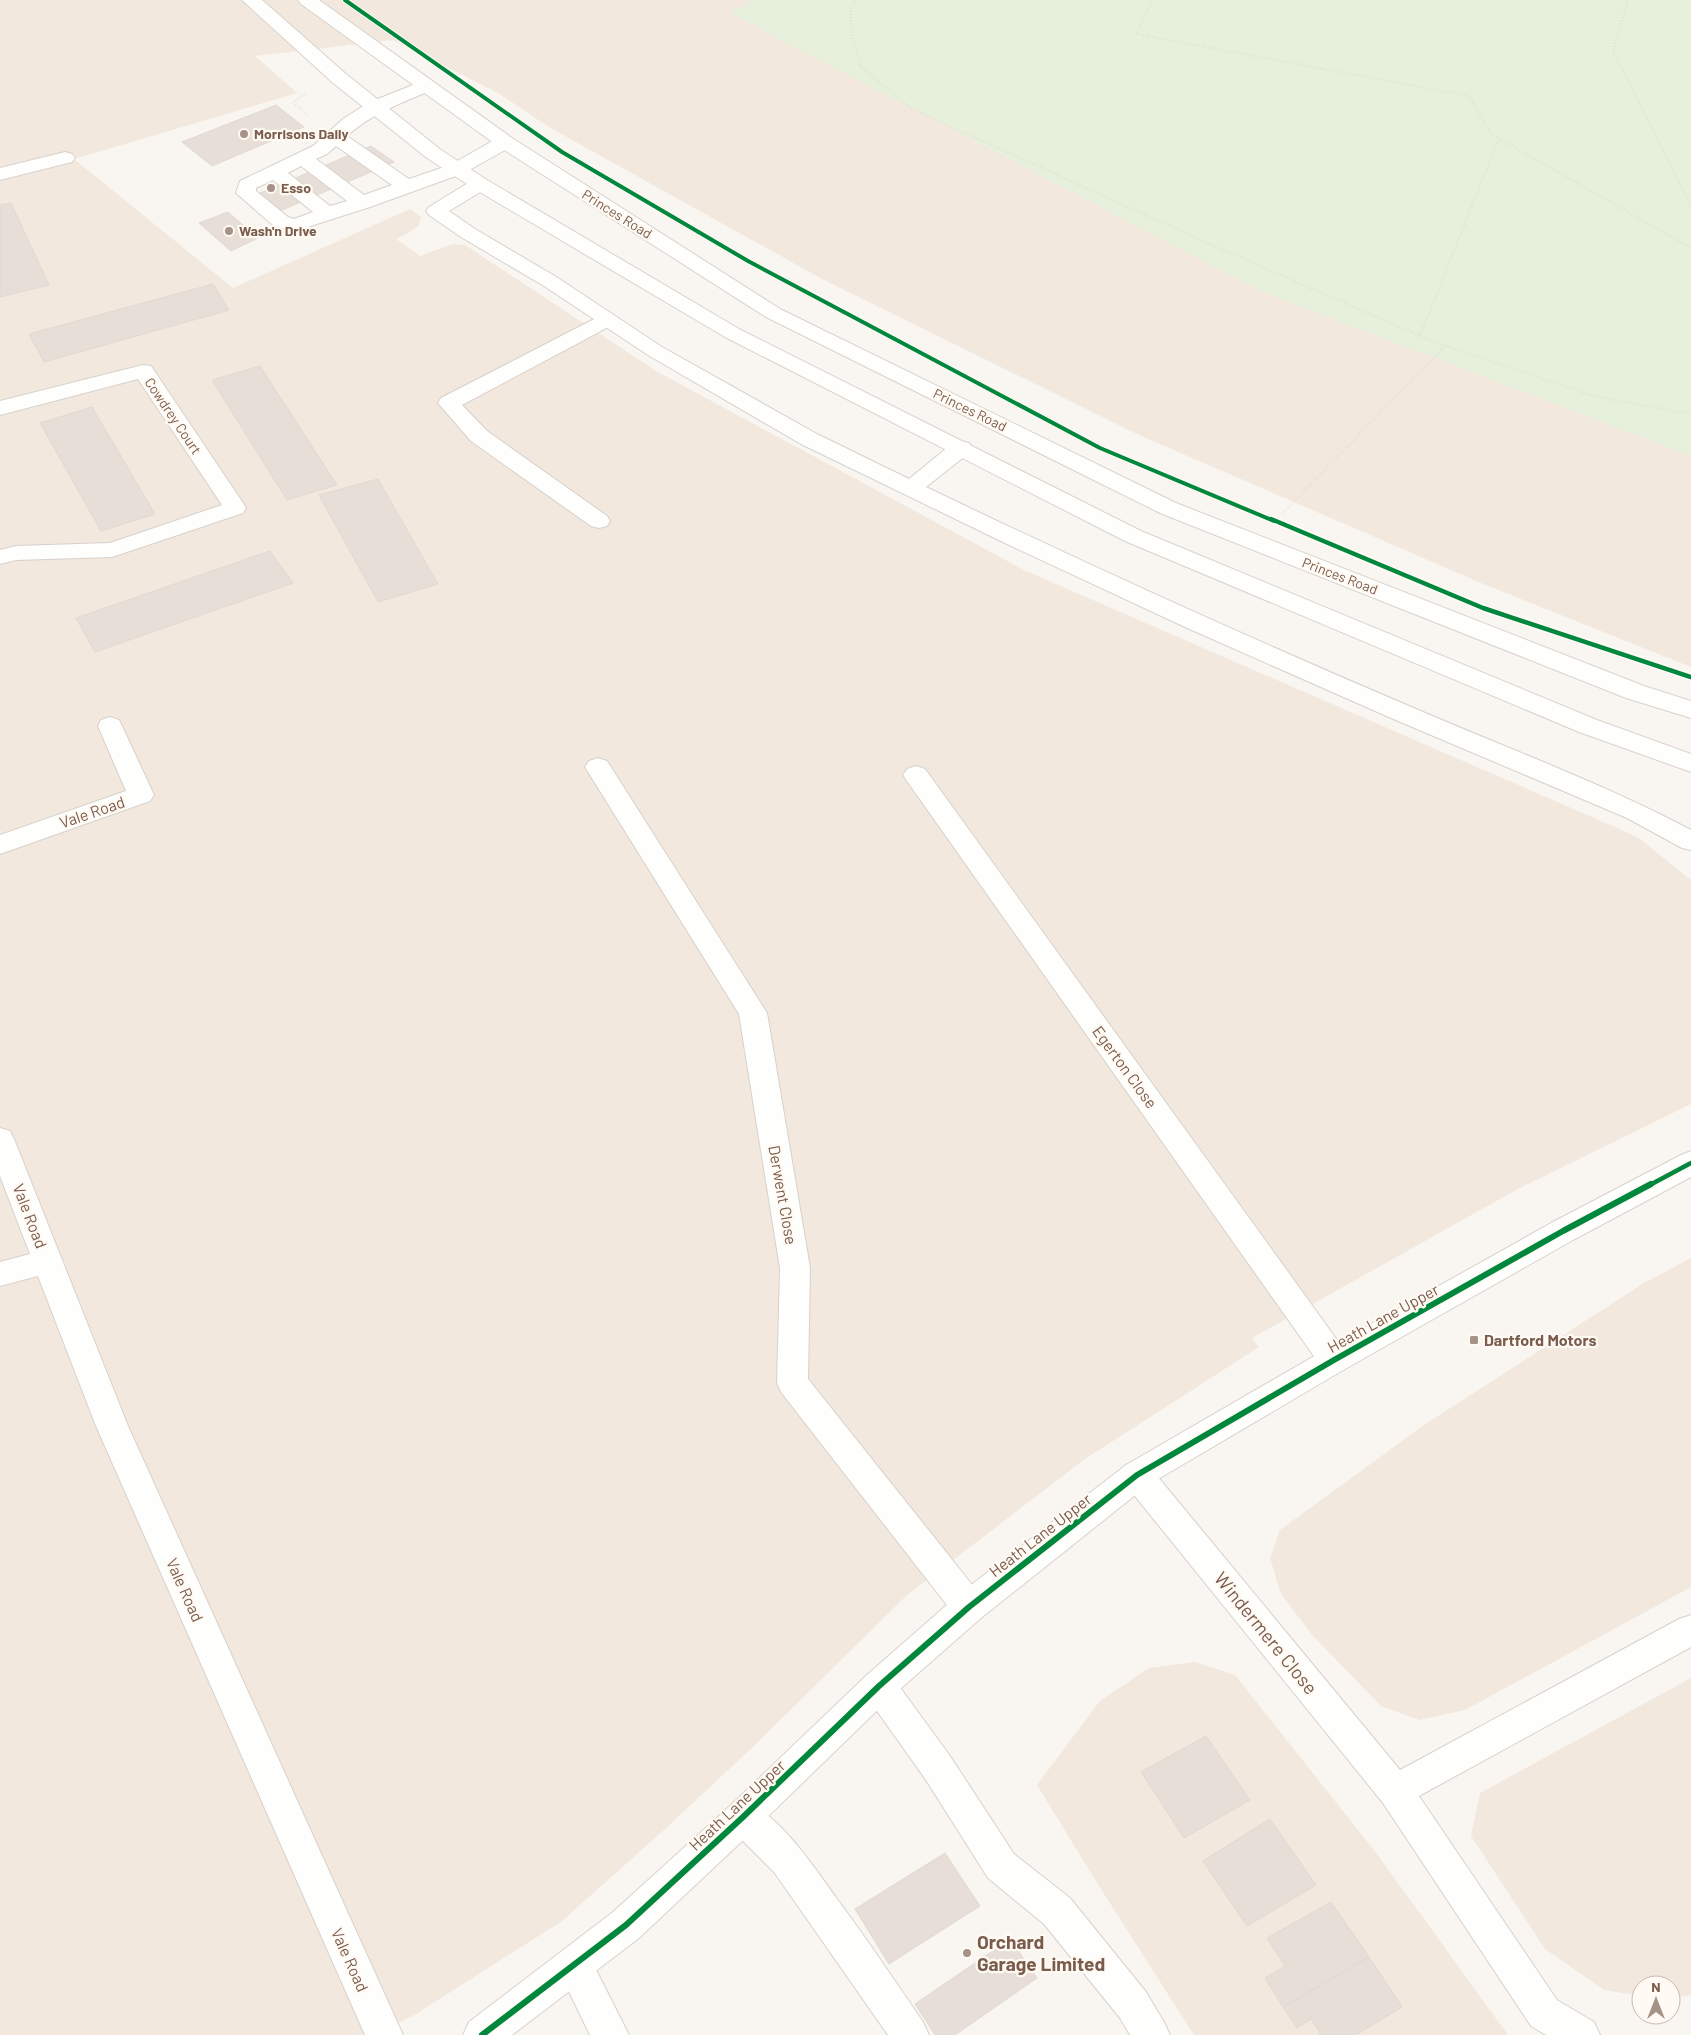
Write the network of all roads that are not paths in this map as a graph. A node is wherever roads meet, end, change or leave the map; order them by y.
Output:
1 (251, 0) edge
2 (307, 0) edge
3 (425, 86) junction
4 (375, 107) junction
5 (335, 137) junction
6 (505, 142) junction
7 (65, 158) dead end
8 (304, 159) junction
9 (457, 169) junction
10 (274, 171) junction
11 (0, 174) edge
12 (480, 184) junction
13 (408, 187) junction
14 (363, 203) junction
15 (327, 214) junction
16 (608, 320) junction
17 (0, 408) edge
18 (961, 448) junction
19 (910, 488) junction
20 (599, 521) dead end
21 (0, 557) edge
22 (1691, 710) edge
23 (110, 726) dead end
24 (1691, 763) edge
25 (598, 767) dead end
26 (916, 775) dead end
27 (1691, 841) edge
28 (0, 845) edge
29 (0, 1139) edge
30 (1691, 1163) edge
31 (48, 1261) junction
32 (0, 1274) edge
33 (1334, 1360) junction
34 (1137, 1475) junction
35 (969, 1607) junction
36 (1691, 1630) edge
37 (879, 1686) junction
38 (1395, 1791) junction
39 (743, 1817) junction
40 (574, 1965) junction
41 (384, 2035) edge
42 (482, 2035) edge
43 (610, 2035) edge
44 (910, 2035) edge
45 (1150, 2035) edge
46 (1581, 2035) edge

1 - 4 street
2 - 3 street, Princes Road
3 - 4 street
3 - 6 street, Princes Road
4 - 5 street
4 - 9 street
5 - 8 street
5 - 13 street
6 - 9 street
6 - 22 street, Princes Road
7 - 11 street
8 - 10 street
8 - 14 street
9 - 12 street
9 - 13 street
10 - 15 street
10 - 15 street
12 - 16 street
12 - 18 street
13 - 14 street
14 - 15 street
16 - 19 street
16 - 20 street
17 - 21 street, Cowdrey Court
18 - 19 street
18 - 24 street
19 - 27 street
23 - 28 street, Vale Road
25 - 35 street, Derwent Close
26 - 33 street, Egerton Close
29 - 31 street, Vale Road
30 - 33 street, Heath Lane Upper
31 - 32 street
31 - 41 street, Vale Road
33 - 34 street, Heath Lane Upper
34 - 35 street, Heath Lane Upper
34 - 38 street, Windermere Close
35 - 37 street, Heath Lane Upper
36 - 38 street
37 - 39 street, Heath Lane Upper
37 - 45 street
38 - 46 street, Windermere Close
39 - 40 street, Heath Lane Upper
39 - 44 street
40 - 42 street, Heath Lane Upper
40 - 43 street

